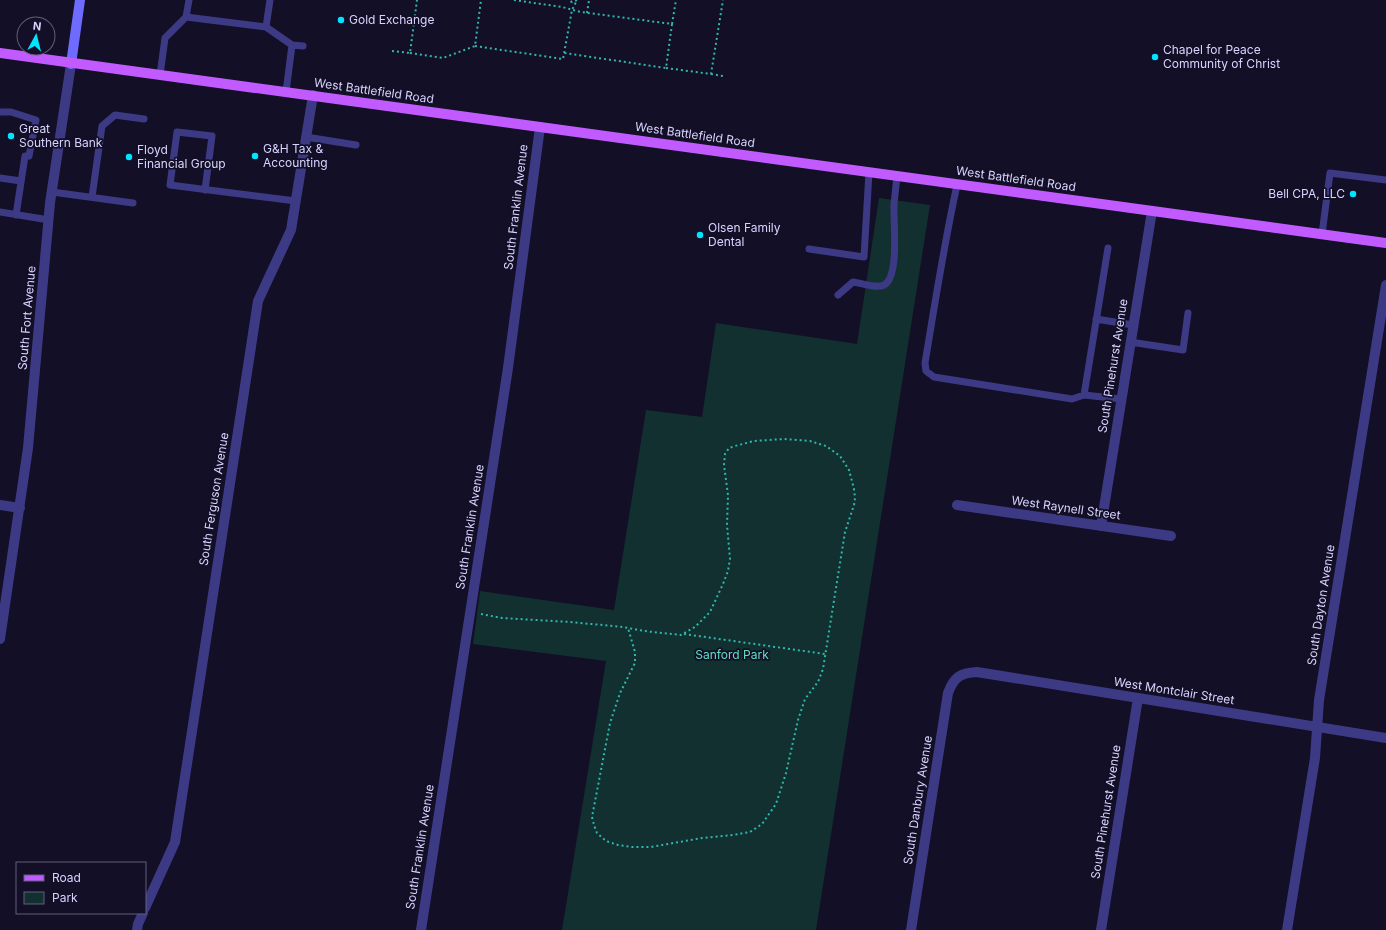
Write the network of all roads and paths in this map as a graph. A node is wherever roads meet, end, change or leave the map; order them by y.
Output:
1 (80, 0) edge
2 (188, 0) edge
3 (270, 0) edge
4 (418, 0) edge
5 (481, 0) edge
6 (514, 0) edge
7 (568, 0) edge
8 (589, 0) edge
9 (676, 0) edge
10 (722, 0) edge
11 (572, 10) junction
12 (587, 13) junction
13 (186, 17) junction
14 (672, 24) junction
15 (266, 27) junction
16 (292, 45) junction
17 (303, 46) dead end
18 (475, 46) junction
19 (392, 51) dead end
20 (0, 53) edge
21 (410, 53) junction
22 (564, 53) junction
23 (71, 64) junction
24 (666, 68) junction
25 (711, 74) junction
26 (160, 75) junction
27 (724, 76) dead end
28 (286, 92) junction
29 (313, 95) junction
30 (0, 112) edge
31 (144, 119) dead end
32 (540, 127) junction
33 (306, 137) junction
34 (356, 145) dead end
35 (869, 172) junction
36 (897, 176) junction
37 (0, 178) edge
38 (1386, 180) edge
39 (21, 181) junction
40 (958, 184) junction
41 (206, 190) junction
42 (52, 192) junction
43 (92, 197) junction
44 (296, 201) junction
45 (133, 203) dead end
46 (1152, 211) junction
47 (0, 212) edge
48 (16, 215) junction
49 (49, 220) junction
50 (1322, 234) junction
51 (1386, 243) edge
52 (809, 248) dead end
53 (1108, 248) dead end
54 (1386, 285) edge
55 (838, 295) dead end
56 (1188, 313) dead end
57 (1096, 319) junction
58 (1133, 326) junction
59 (1130, 342) junction
60 (1084, 395) junction
61 (1121, 398) junction
62 (0, 505) edge
63 (957, 506) dead end
64 (20, 508) junction
65 (1101, 526) junction
66 (1171, 536) dead end
67 (470, 612) junction
68 (628, 628) junction
69 (682, 634) junction
70 (0, 639) edge
71 (825, 654) junction
72 (958, 676) joint
73 (1138, 698) junction
74 (1317, 728) junction
75 (1386, 738) edge
76 (146, 906) edge
77 (143, 914) edge
78 (137, 930) edge
79 (421, 930) edge
80 (911, 930) edge
81 (1101, 930) edge
82 (1287, 930) edge

1 - 23 street, South Fort Avenue
2 - 13 lane
3 - 15 lane
4 - 21 path
5 - 18 path
6 - 11 path
7 - 11 path
8 - 12 path
9 - 14 path
10 - 25 path
11 - 12 path
11 - 22 path
12 - 14 path
13 - 15 lane
13 - 26 lane
14 - 24 path
15 - 16 lane
16 - 17 lane
16 - 28 lane
18 - 21 path
18 - 22 path
19 - 21 path
20 - 23 main road, West Battlefield Road
22 - 24 path
23 - 26 main road, West Battlefield Road
23 - 42 street, South Fort Avenue
24 - 25 path
25 - 27 path
26 - 28 main road, West Battlefield Road
28 - 29 main road, West Battlefield Road
29 - 32 main road, West Battlefield Road
29 - 33 street, South Ferguson Avenue
30 - 39 lane
31 - 43 lane
32 - 35 main road, West Battlefield Road
32 - 67 street, South Franklin Avenue
33 - 34 lane
33 - 44 street, South Ferguson Avenue
35 - 36 main road, West Battlefield Road
35 - 52 lane
36 - 40 main road, West Battlefield Road
36 - 55 lane
37 - 39 lane
38 - 50 lane
39 - 48 lane
40 - 46 main road, West Battlefield Road
40 - 60 lane
41 - 41 lane
41 - 44 lane
42 - 43 lane
42 - 49 street, South Fort Avenue
43 - 45 lane
44 - 76 street, South Ferguson Avenue
46 - 50 main road, West Battlefield Road
46 - 58 street, South Pinehurst Avenue
47 - 48 lane
48 - 49 lane
49 - 64 street, South Fort Avenue
50 - 51 main road, West Battlefield Road
53 - 57 lane
54 - 74 street, South Dayton Avenue
56 - 59 lane
57 - 58 lane
57 - 60 lane
58 - 59 street, South Pinehurst Avenue
59 - 61 street, South Pinehurst Avenue
60 - 61 lane
61 - 65 street, South Pinehurst Avenue
62 - 64 street
63 - 65 street, West Raynell Street
64 - 70 street, South Fort Avenue
65 - 66 street, West Raynell Street
67 - 68 path
67 - 79 street, South Franklin Avenue
68 - 69 path
68 - 71 path
69 - 71 path
69 - 71 path
72 - 73 street, West Montclair Street
72 - 80 street, South Danbury Avenue
73 - 74 street, West Montclair Street
73 - 81 street, South Pinehurst Avenue
74 - 75 street, West Montclair Street
74 - 82 street, South Dayton Avenue
77 - 78 street

